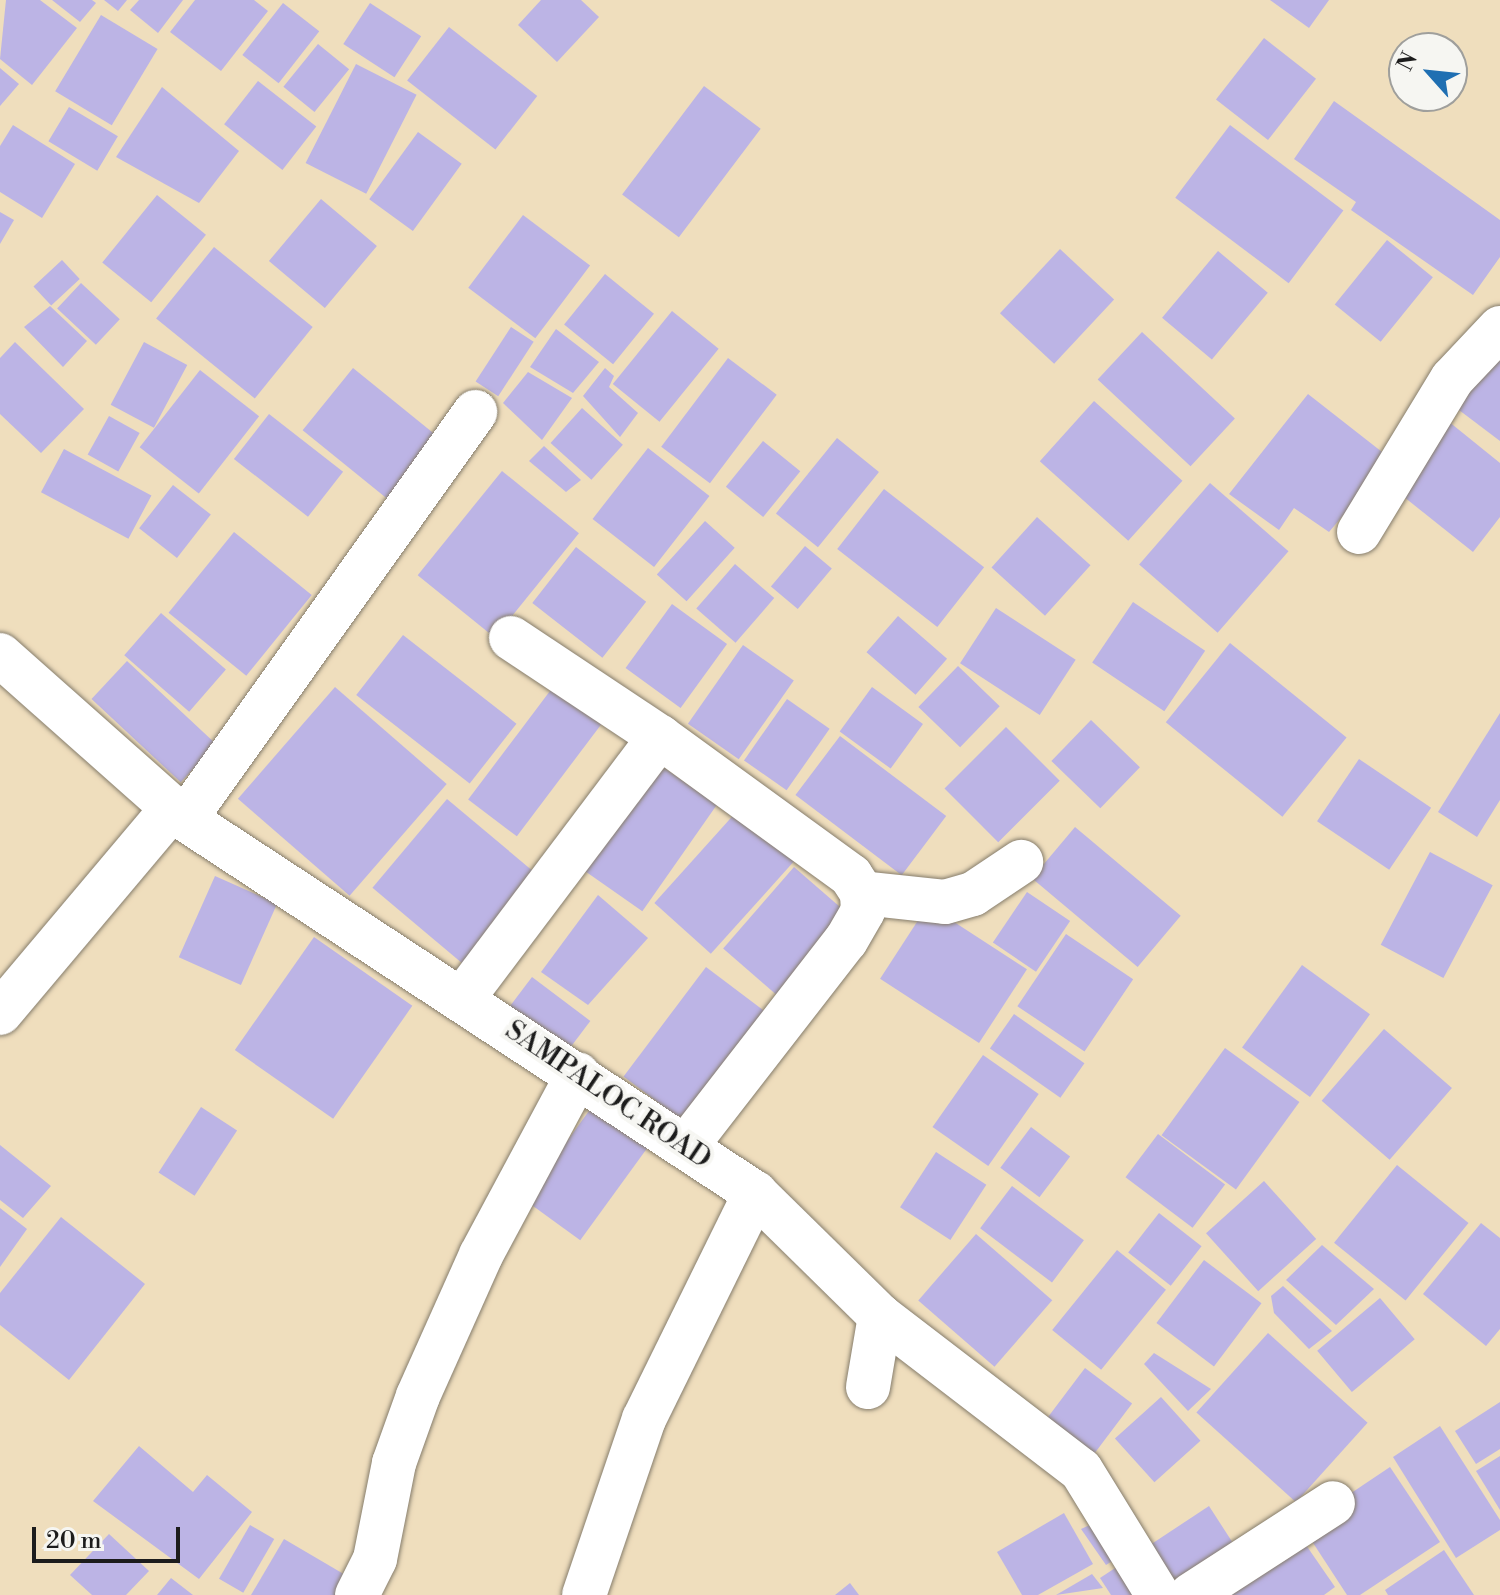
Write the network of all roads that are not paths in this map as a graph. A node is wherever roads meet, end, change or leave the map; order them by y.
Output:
1 (1500, 328) edge
2 (475, 412) dead end
3 (1359, 532) dead end
4 (511, 638) dead end
5 (0, 655) edge
6 (660, 737) junction
7 (178, 814) junction
8 (1021, 862) dead end
9 (862, 893) junction
10 (463, 998) junction
11 (0, 1013) edge
12 (578, 1074) junction
13 (687, 1145) junction
14 (755, 1193) junction
15 (880, 1316) junction
16 (868, 1387) dead end
17 (1333, 1503) dead end
18 (357, 1595) edge
19 (584, 1595) edge
20 (1158, 1595) edge
21 (1191, 1595) edge

1 - 3 street
2 - 7 street
4 - 6 street
5 - 7 street, SAMPALOC ROAD
6 - 9 street
6 - 10 street
7 - 10 street, SAMPALOC ROAD
7 - 11 street
8 - 9 street
9 - 13 street
10 - 12 street, SAMPALOC ROAD
12 - 13 street, SAMPALOC ROAD
12 - 18 street
13 - 14 street, SAMPALOC ROAD
14 - 15 street, SAMPALOC ROAD
14 - 19 street
15 - 16 street
15 - 20 street, SAMPALOC ROAD
17 - 21 street

